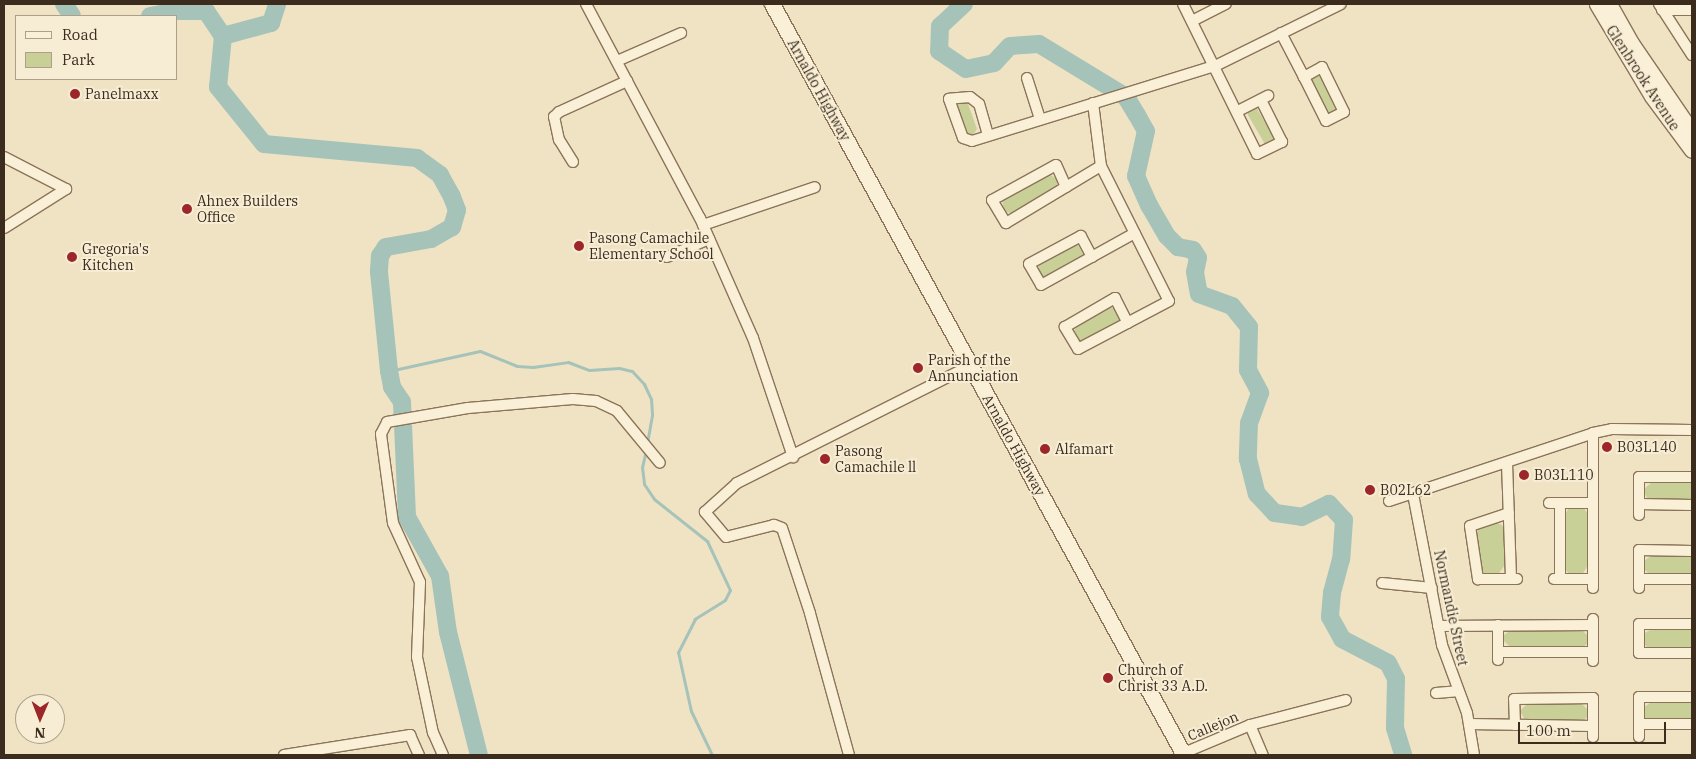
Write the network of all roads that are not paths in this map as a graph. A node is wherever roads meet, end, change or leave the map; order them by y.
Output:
1 (586, 4) edge
2 (772, 4) edge
3 (1183, 4) edge
4 (1226, 4) edge
5 (1341, 4) edge
6 (1597, 4) edge
7 (1609, 4) edge
8 (1660, 7) edge
9 (1692, 10) edge
10 (1192, 21) junction
11 (681, 33) dead end
12 (1281, 33) junction
13 (1691, 52) edge
14 (617, 61) junction
15 (1215, 66) junction
16 (1304, 77) junction
17 (1027, 78) dead end
18 (627, 81) junction
19 (1093, 103) junction
20 (1238, 111) junction
21 (1040, 119) junction
22 (1692, 132) edge
23 (988, 135) junction
24 (1692, 150) edge
25 (4, 157) edge
26 (572, 162) dead end
27 (1101, 166) junction
28 (815, 187) dead end
29 (1066, 187) junction
30 (703, 225) junction
31 (4, 228) edge
32 (1135, 233) junction
33 (709, 239) junction
34 (667, 257) dead end
35 (1092, 257) junction
36 (1128, 322) junction
37 (970, 366) junction
38 (1692, 430) edge
39 (1593, 433) junction
40 (793, 457) junction
41 (1508, 463) junction
42 (660, 464) dead end
43 (1692, 477) edge
44 (1413, 494) junction
45 (1389, 501) dead end
46 (1593, 503) junction
47 (1692, 504) edge
48 (1509, 512) junction
49 (1692, 551) edge
50 (1692, 579) edge
51 (1382, 583) dead end
52 (1432, 588) junction
53 (1692, 624) edge
54 (1498, 625) junction
55 (1438, 626) junction
56 (1692, 653) edge
57 (1457, 691) junction
58 (1436, 693) dead end
59 (1692, 697) edge
60 (1346, 700) dead end
61 (1469, 724) junction
62 (1639, 724) junction
63 (1692, 724) edge
64 (1250, 725) junction
65 (1515, 725) junction
66 (1593, 726) junction
67 (1593, 737) dead end
68 (1639, 737) dead end
69 (284, 755) edge
70 (419, 755) edge
71 (443, 755) edge
72 (849, 755) edge
73 (1182, 755) edge
74 (1263, 755) edge
75 (1474, 755) edge

1 - 14 street
2 - 37 main road, Arnaldo Highway
3 - 10 street
4 - 10 street
5 - 12 street
6 - 24 main road, Glenbrook Avenue
7 - 22 main road, Glenbrook Avenue
8 - 9 street
8 - 13 street
10 - 15 street
11 - 14 street
12 - 15 street
12 - 16 street
14 - 18 street
15 - 19 street
15 - 20 street
16 - 16 street
17 - 21 street
18 - 26 street
18 - 30 street
19 - 21 street
19 - 27 street
20 - 20 street
21 - 23 street
23 - 23 street
25 - 31 street
27 - 29 street
27 - 32 street
28 - 30 street
29 - 29 street
30 - 33 street
32 - 35 street
32 - 36 street
33 - 34 street
33 - 40 street
35 - 35 street
36 - 36 street
37 - 40 street
37 - 73 main road, Arnaldo Highway
38 - 39 street
39 - 41 street
39 - 46 street
40 - 72 street
41 - 44 street
41 - 48 street
42 - 71 street
43 - 47 street
44 - 45 street
44 - 52 street, Normandie Street
46 - 46 street
48 - 48 street
49 - 50 street
51 - 52 street
52 - 55 street, Normandie Street
53 - 56 street
54 - 54 street
54 - 55 street
55 - 57 street, Normandie Street
57 - 58 street
57 - 61 street, Normandie Street
59 - 62 street
60 - 64 street
61 - 65 street
61 - 75 street, Normandie Street
62 - 63 street
62 - 68 street
64 - 73 street, Callejon
64 - 74 street, Callejon
65 - 66 street
65 - 66 street
66 - 67 street
69 - 70 street

